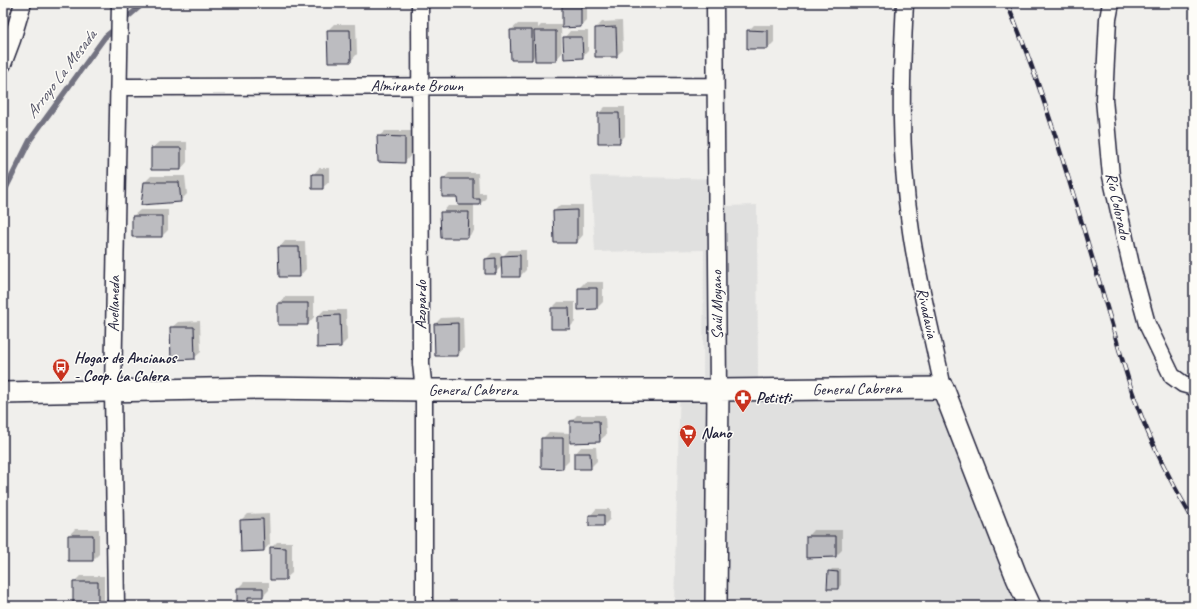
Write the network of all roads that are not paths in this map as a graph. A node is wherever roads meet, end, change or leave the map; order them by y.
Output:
1 (23, 3) edge
2 (420, 3) edge
3 (715, 3) edge
4 (905, 3) edge
5 (1111, 3) edge
6 (120, 6) edge
7 (3, 64) edge
8 (420, 86) junction
9 (715, 86) junction
10 (119, 87) junction
11 (1194, 387) edge
12 (943, 388) junction
13 (424, 390) junction
14 (718, 390) junction
15 (113, 391) junction
16 (3, 393) edge
17 (116, 606) edge
18 (424, 606) edge
19 (716, 606) edge
20 (1030, 606) edge

1 - 7 street
2 - 8 street, Azopardo
3 - 9 street, Saúl Moyano
4 - 12 street, Rivadavia
5 - 11 street, Río Colorado
6 - 10 street, Avellaneda
8 - 9 street, Almirante Brown
8 - 10 street, Almirante Brown
8 - 13 street, Azopardo
9 - 14 street, Saúl Moyano
10 - 15 street, Avellaneda
12 - 14 street, General Cabrera
12 - 20 street, Rivadavia
13 - 14 street, General Cabrera
13 - 15 street, General Cabrera
13 - 18 street, Azopardo
14 - 19 street, Saúl Moyano
15 - 16 street, General Cabrera
15 - 17 street, Avellaneda

